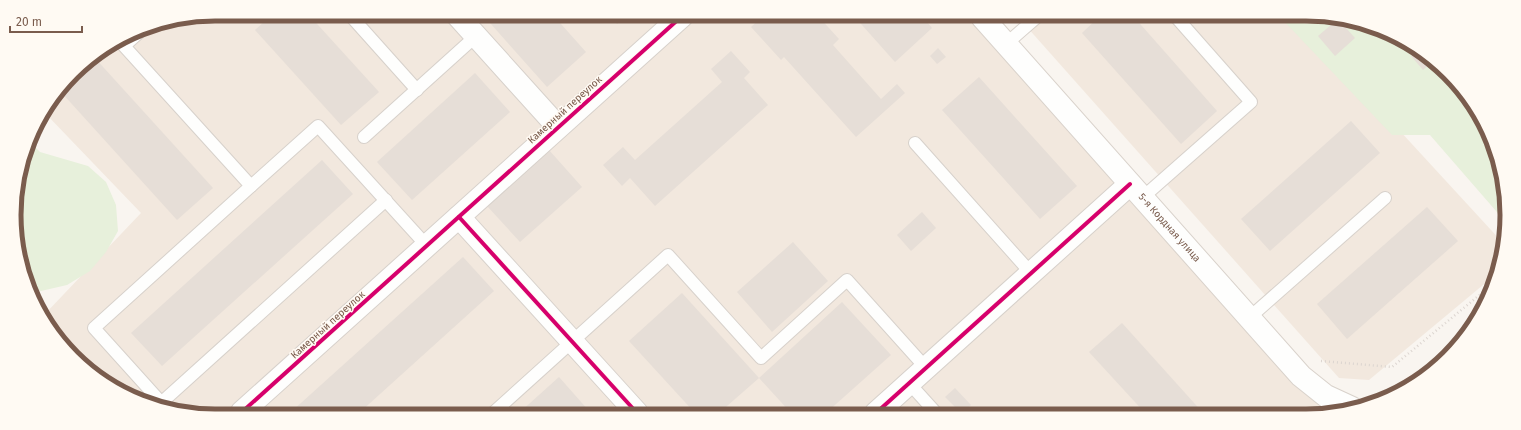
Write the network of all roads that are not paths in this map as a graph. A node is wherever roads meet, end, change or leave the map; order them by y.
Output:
1 (355, 21) edge
2 (462, 21) edge
3 (676, 21) edge
4 (986, 21) edge
5 (1032, 21) edge
6 (1180, 21) edge
7 (476, 36) junction
8 (122, 44) edge
9 (1006, 44) junction
10 (417, 90) junction
11 (558, 128) junction
12 (364, 137) dead end
13 (915, 143) dead end
14 (251, 186) junction
15 (1136, 191) junction
16 (1385, 198) dead end
17 (386, 200) junction
18 (459, 217) junction
19 (427, 246) junction
20 (1031, 273) junction
21 (1249, 318) junction
22 (572, 342) junction
23 (926, 368) junction
24 (909, 383) junction
25 (159, 401) edge
26 (168, 403) edge
27 (1345, 405) edge
28 (245, 409) edge
29 (497, 409) edge
30 (633, 409) edge
31 (881, 409) edge
32 (932, 409) edge

1 - 10 lane
2 - 7 street, Камерный переулок
3 - 11 street, Камерный переулок
4 - 9 street, 5-я Кордная улица
5 - 9 lane
6 - 15 lane
7 - 10 lane
7 - 11 street, Камерный переулок
8 - 14 lane
9 - 15 street, 5-я Кордная улица
10 - 12 lane
11 - 18 street, Камерный переулок
13 - 20 lane
14 - 17 lane
14 - 25 lane
15 - 20 street
15 - 21 street, 5-я Кордная улица
16 - 21 lane
17 - 19 lane
17 - 26 lane
18 - 19 street, Камерный переулок
18 - 22 street
19 - 28 street, Камерный переулок
20 - 23 street
21 - 27 street, 5-я Кордная улица
22 - 23 lane
22 - 29 lane
22 - 30 street
23 - 24 street
24 - 31 street
24 - 32 lane

